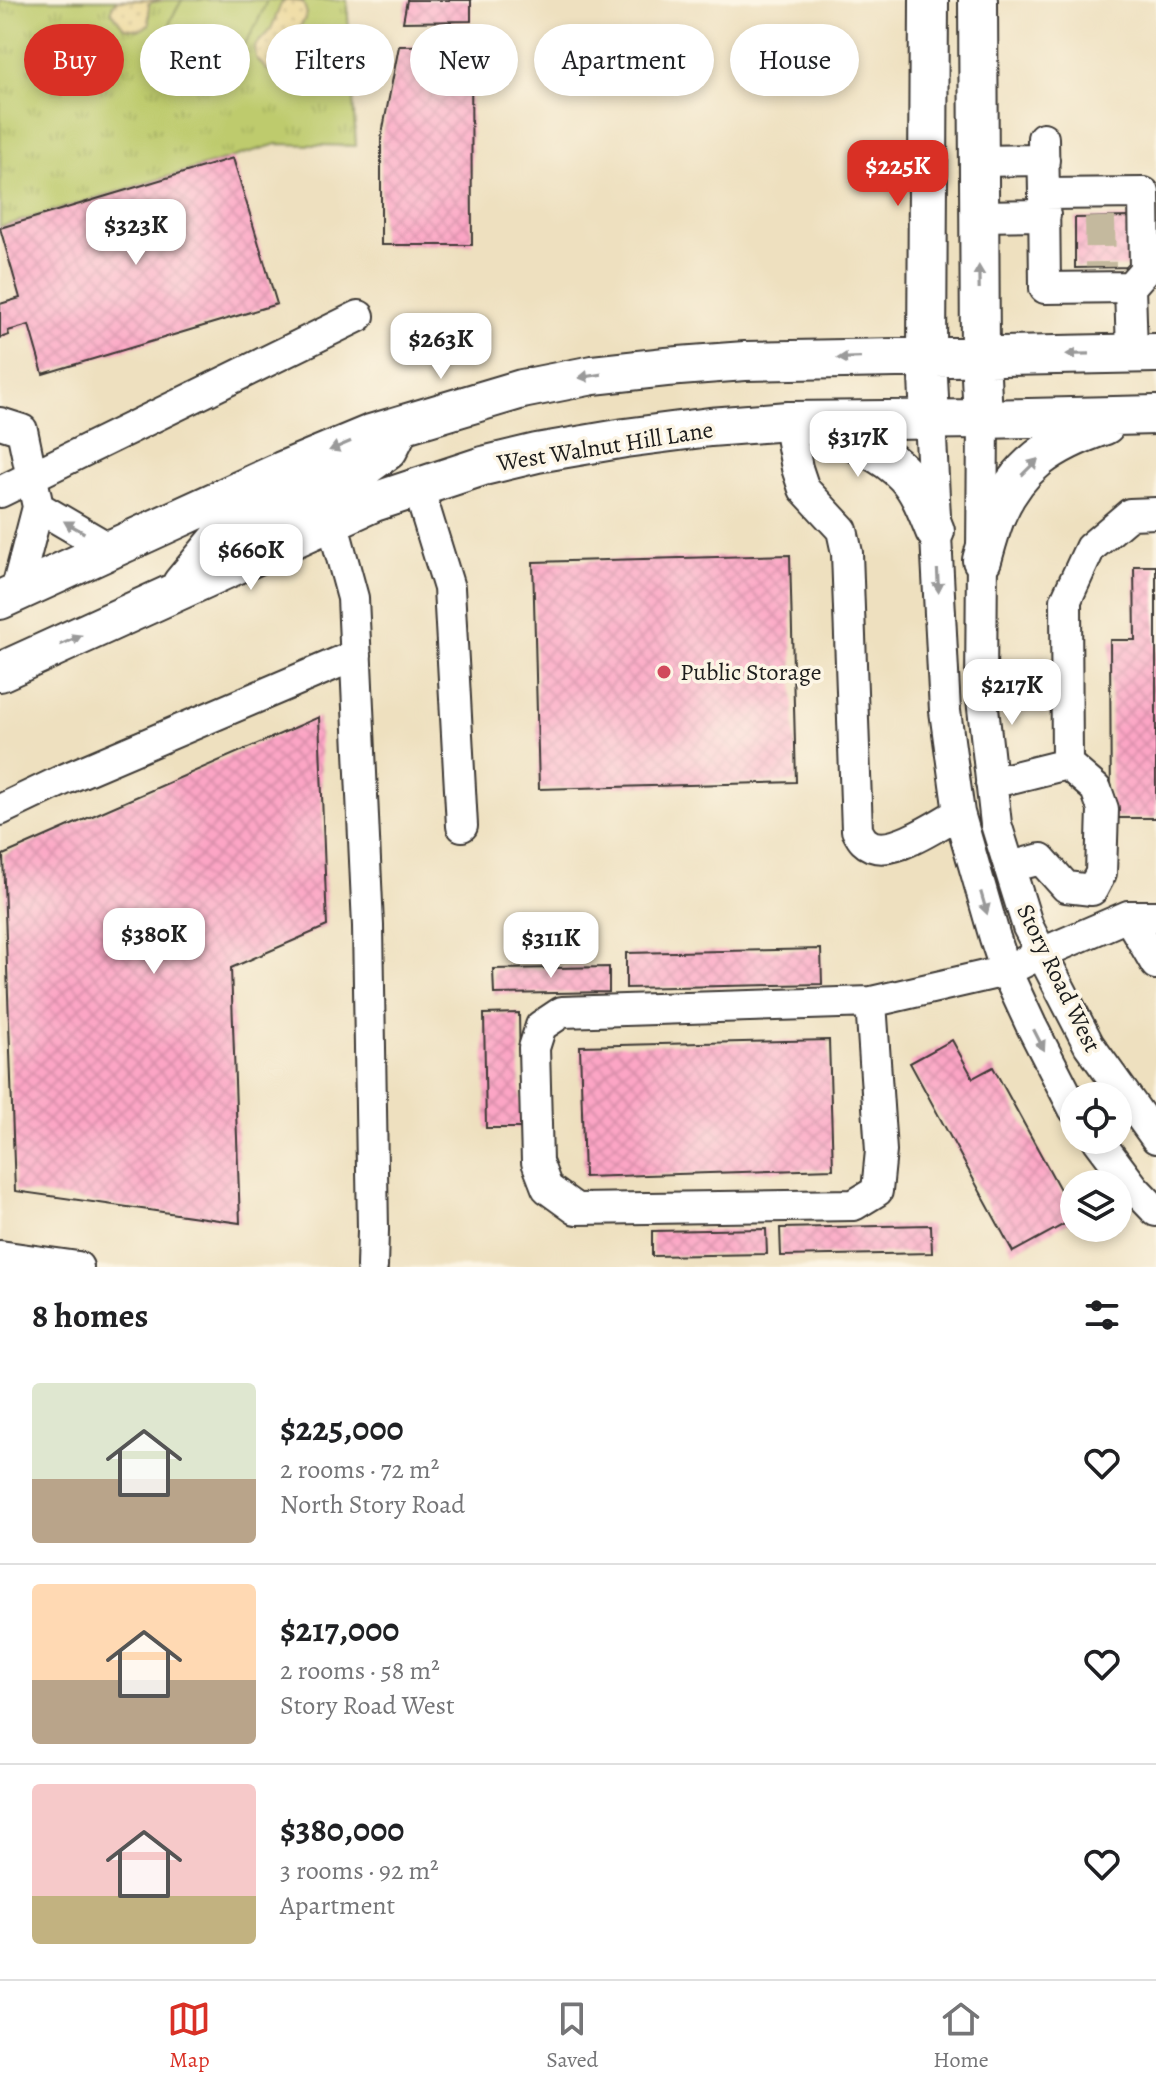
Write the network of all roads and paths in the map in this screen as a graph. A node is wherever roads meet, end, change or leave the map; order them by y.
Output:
1 (929, 0) edge
2 (978, 0) edge
3 (930, 61) junction
4 (977, 62) junction
5 (978, 161) junction
6 (1045, 204) junction
7 (979, 216) junction
8 (1111, 280) junction
9 (359, 316) dead end
10 (1144, 353) edge
11 (980, 355) junction
12 (927, 356) junction
13 (1143, 416) edge
14 (930, 419) junction
15 (983, 419) junction
16 (788, 421) junction
17 (0, 423) edge
18 (396, 427) junction
19 (418, 487) junction
20 (0, 492) edge
21 (35, 492) junction
22 (1156, 513) edge
23 (332, 521) junction
24 (935, 531) junction
25 (110, 549) junction
26 (982, 560) junction
27 (175, 592) junction
28 (8, 596) edge
29 (356, 655) junction
30 (0, 672) edge
31 (1067, 764) junction
32 (991, 783) junction
33 (0, 810) edge
34 (959, 813) junction
35 (462, 826) dead end
36 (1010, 867) junction
37 (1142, 916) edge
38 (1042, 953) junction
39 (1156, 964) edge
40 (1006, 971) junction
41 (871, 1002) junction
42 (1060, 1082) edge
43 (1156, 1138) edge
44 (1108, 1154) edge
45 (1156, 1211) edge
46 (0, 1256) edge
47 (78, 1267) edge
48 (372, 1267) edge

1 - 3 main road
2 - 4 main road
3 - 4 main road
3 - 12 main road
4 - 5 main road
5 - 6 street
5 - 7 main road
6 - 7 street
6 - 8 street
6 - 8 street
11 -> 7 main road
8 - 10 street
9 - 21 street
10 -> 11 main road
11 - 12 main road
11 - 15 main road
12 - 14 main road
12 -> 18 main road
13 - 15 main road, West Walnut Hill Lane
26 -> 13 main road
14 - 15 main road, West Walnut Hill Lane
14 - 16 main road, West Walnut Hill Lane
14 - 24 street, Story Road West
15 - 26 street, Story Road West
16 - 19 main road, West Walnut Hill Lane
16 - 24 main road
16 - 34 street
17 - 21 street
18 -> 25 main road
18 - 27 main road
19 - 23 main road, West Walnut Hill Lane
19 - 35 street
20 - 21 street
25 -> 21 street
21 - 28 street
22 - 31 street
23 - 27 main road, West Walnut Hill Lane
23 - 29 street
24 -> 34 street, Story Road West
25 - 28 main road
26 - 32 street, Story Road West
30 -> 27 main road, West Walnut Hill Lane
29 - 33 street
29 - 48 street
31 - 32 street
31 - 36 street
32 - 36 street, Story Road West
34 -> 40 street, Story Road West
36 - 38 street, Story Road West
37 - 38 street
37 - 39 street
38 - 40 street
38 - 43 street, Story Road West
40 - 41 street
40 -> 42 street, Story Road West
41 - 41 street
44 - 45 street
46 - 47 street

